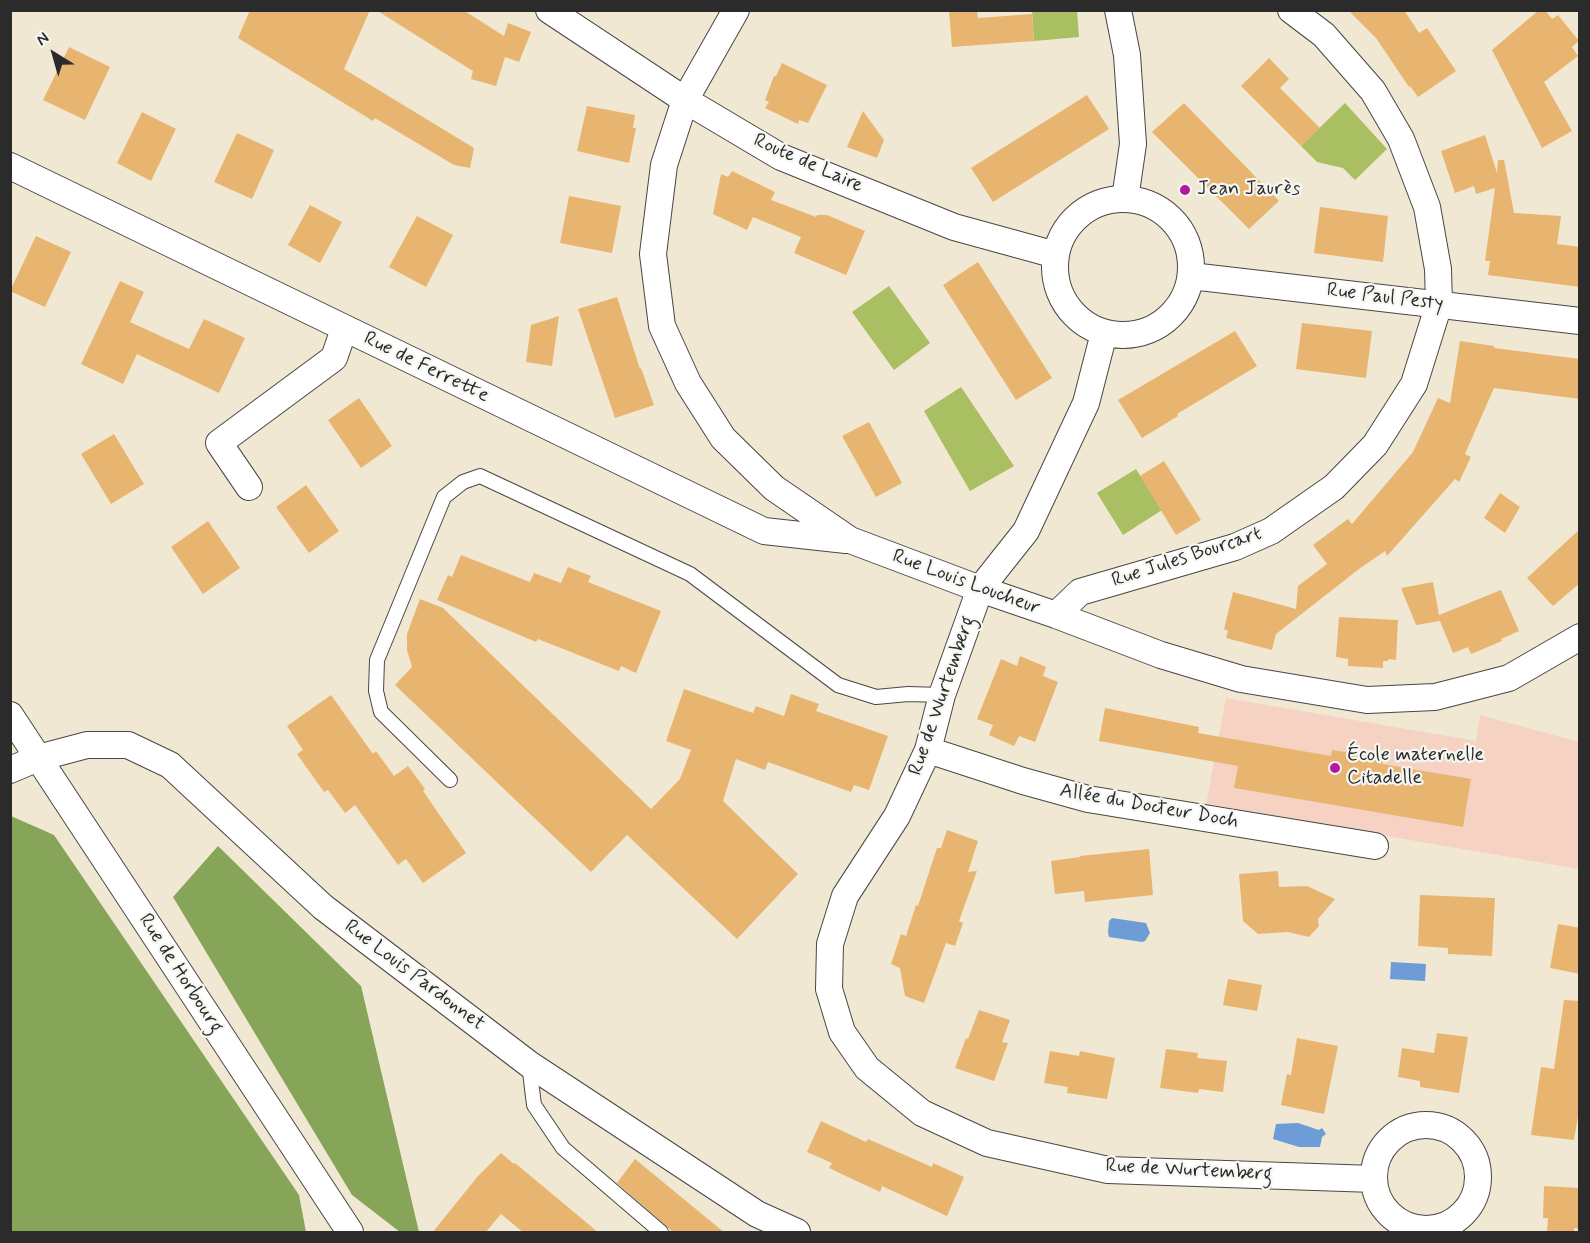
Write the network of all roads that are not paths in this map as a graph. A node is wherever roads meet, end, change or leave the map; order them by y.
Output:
1 (549, 10) edge
2 (736, 10) edge
3 (1118, 10) edge
4 (1291, 10) edge
5 (685, 100) junction
6 (10, 166) edge
7 (1125, 199) junction
8 (1056, 255) junction
9 (1191, 276) junction
10 (1439, 304) junction
11 (1580, 321) edge
12 (344, 329) junction
13 (1104, 333) junction
14 (249, 487) dead end
15 (850, 540) junction
16 (980, 589) junction
17 (1056, 615) junction
18 (1580, 637) edge
19 (942, 694) junction
20 (10, 715) edge
21 (928, 750) junction
22 (38, 758) junction
23 (10, 770) edge
24 (450, 780) dead end
25 (1375, 846) dead end
26 (529, 1064) junction
27 (1374, 1179) junction
28 (350, 1233) edge
29 (661, 1233) edge
30 (797, 1233) edge

1 - 5 street, Route de Laire
2 - 5 street
3 - 7 street
4 - 10 street, Rue Jules Bourcart
5 - 8 street, Route de Laire
5 - 15 street, Rue Louis Loucheur
6 - 12 street, Rue de Ferrette
7 - 8 street
7 - 9 street
8 - 13 street
9 - 10 street, Rue Paul Pesty
9 - 13 street
10 - 11 street, Rue Paul Pesty
10 - 17 street, Rue Jules Bourcart
12 - 14 street
12 - 15 street, Rue de Ferrette
13 - 16 street, Rue de Wurtemberg
15 - 16 street, Rue Louis Loucheur
16 - 17 street, Rue Louis Loucheur
16 - 19 street, Rue de Wurtemberg
17 - 18 street, Rue Louis Loucheur
19 - 21 street, Rue de Wurtemberg
19 - 24 lane
20 - 22 street, Rue de Horbourg
21 - 25 street, Allée du Docteur Doch
21 - 27 street, Rue de Wurtemberg
22 - 23 street, Rue Louis Pardonnet
22 - 26 street, Rue Louis Pardonnet
22 - 28 street, Rue de Horbourg
26 - 29 lane
26 - 30 street, Rue Louis Pardonnet
27 - 27 street

